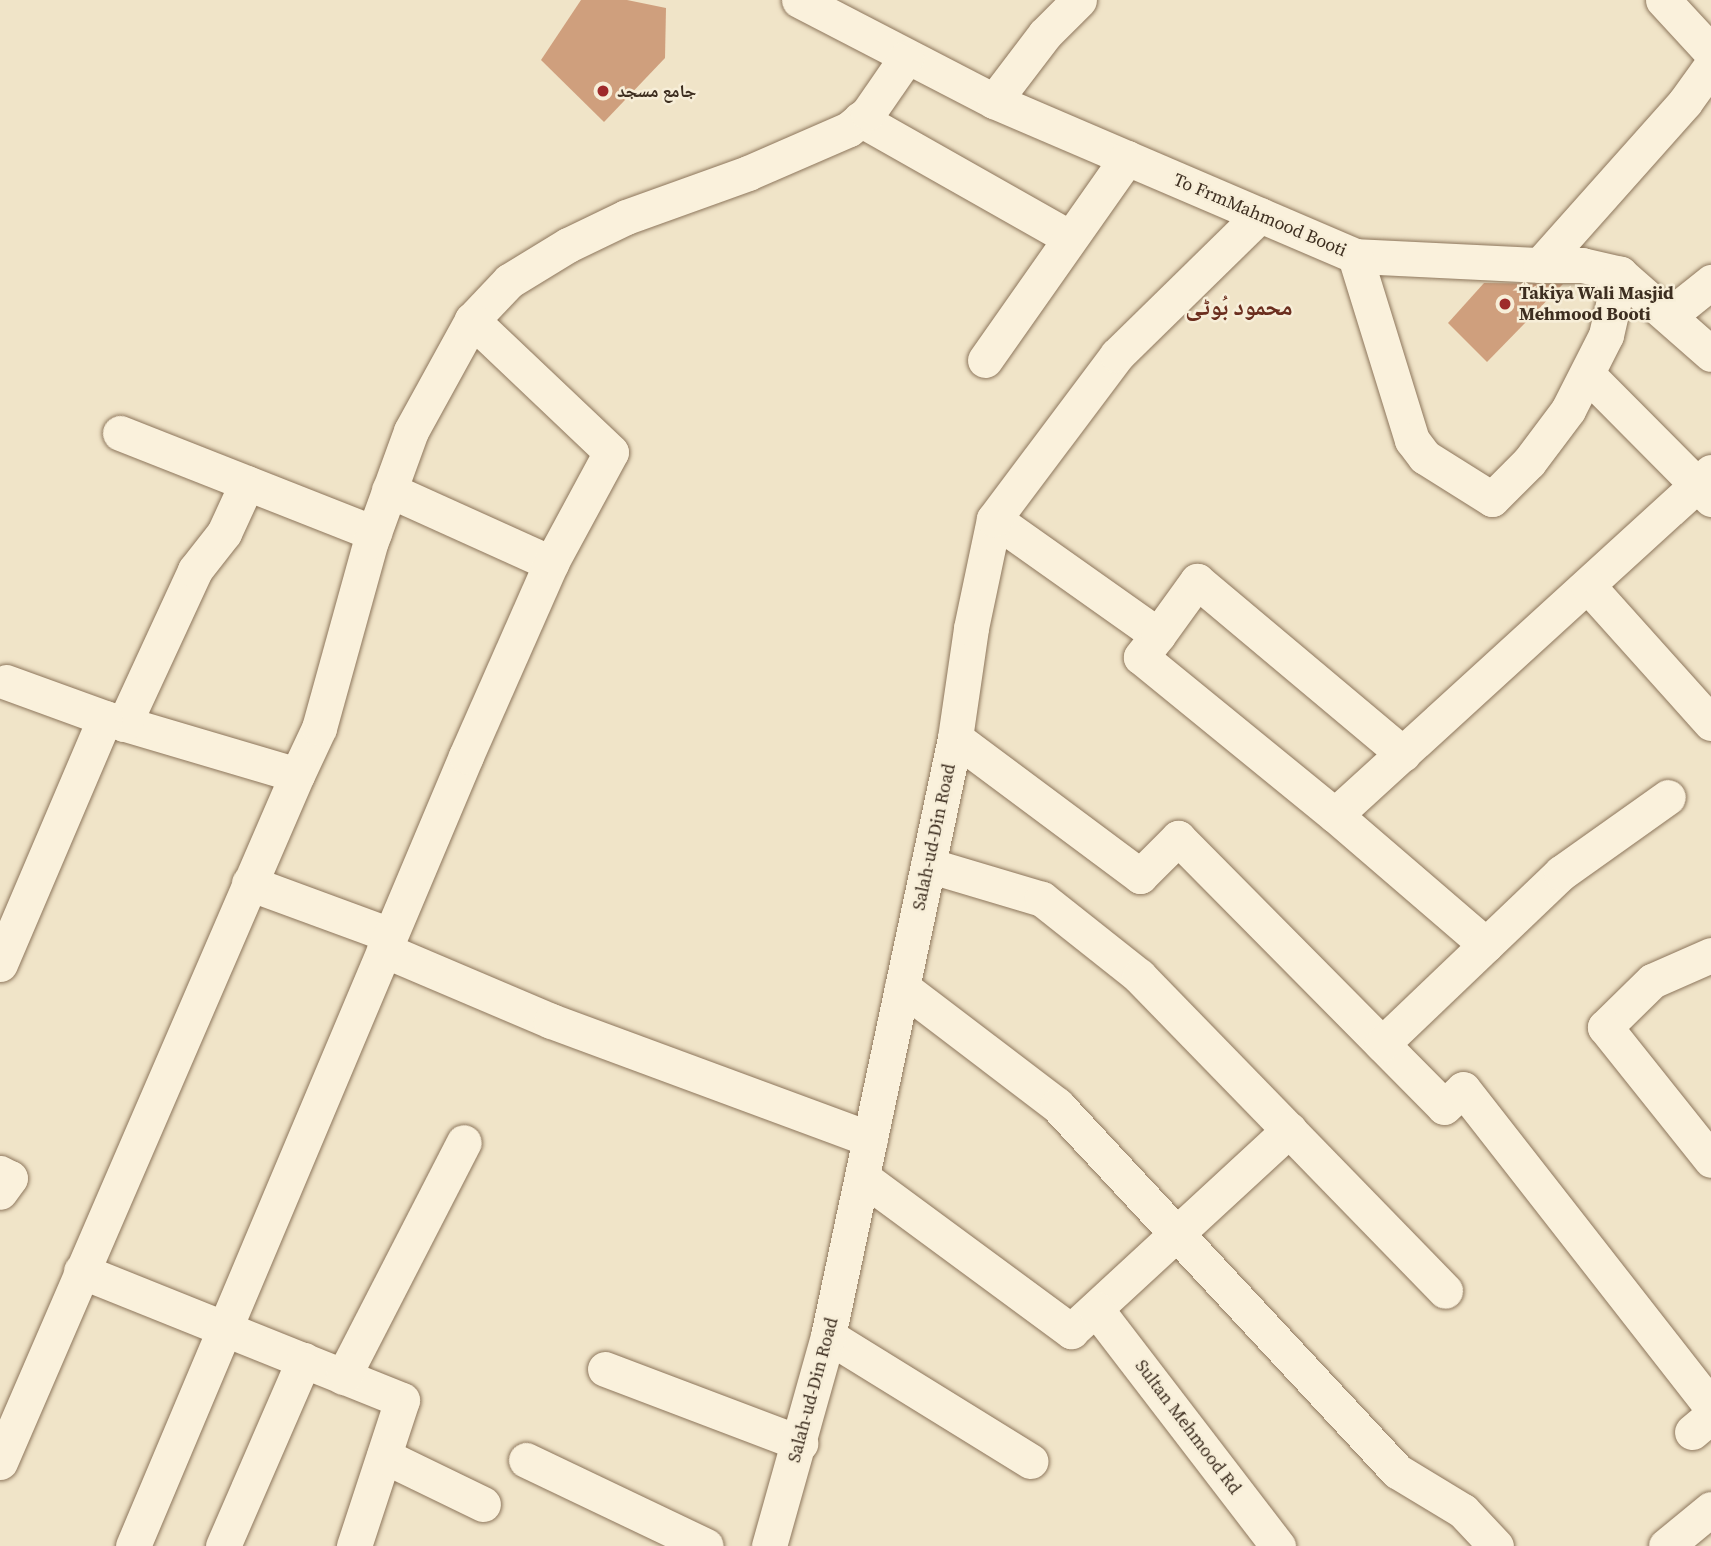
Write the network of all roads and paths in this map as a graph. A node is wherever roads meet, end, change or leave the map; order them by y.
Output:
1 (799, 0) edge
2 (1079, 0) edge
3 (1662, 0) edge
4 (1711, 52) edge
5 (906, 58) junction
6 (1711, 66) edge
7 (994, 101) junction
8 (860, 119) junction
9 (1127, 158) junction
10 (1260, 215) junction
11 (1070, 238) junction
12 (1355, 256) junction
13 (1540, 265) junction
14 (1620, 274) junction
15 (1711, 282) edge
16 (1670, 315) junction
17 (472, 320) junction
18 (1711, 354) edge
19 (985, 360) dead end
20 (1588, 374) junction
21 (120, 433) dead end
22 (247, 483) junction
23 (1707, 485) edge
24 (390, 490) junction
25 (994, 519) junction
26 (374, 533) junction
27 (551, 563) junction
28 (1588, 586) junction
29 (1158, 635) junction
30 (6, 682) dead end
31 (115, 721) junction
32 (1711, 723) edge
33 (955, 738) junction
34 (1403, 754) junction
35 (297, 775) junction
36 (1668, 797) dead end
37 (1335, 816) junction
38 (928, 864) junction
39 (249, 883) junction
40 (387, 943) junction
41 (1486, 945) junction
42 (1711, 955) edge
43 (0, 964) edge
44 (902, 987) junction
45 (1381, 1044) junction
46 (1289, 1130) junction
47 (870, 1139) junction
48 (464, 1142) dead end
49 (1711, 1160) edge
50 (0, 1173) edge
51 (862, 1177) junction
52 (0, 1192) edge
53 (1179, 1236) junction
54 (81, 1271) junction
55 (1445, 1292) dead end
56 (1096, 1309) junction
57 (225, 1328) junction
58 (828, 1336) junction
59 (304, 1360) junction
60 (606, 1369) dead end
61 (343, 1377) junction
62 (9, 1412) edge
63 (1705, 1418) edge
64 (800, 1443) junction
65 (384, 1456) junction
66 (526, 1460) dead end
67 (1030, 1461) dead end
68 (0, 1462) edge
69 (483, 1504) dead end
70 (1711, 1509) edge
71 (133, 1546) edge
72 (223, 1546) edge
73 (354, 1546) edge
74 (706, 1546) edge
75 (769, 1546) edge
76 (1278, 1546) edge
77 (1496, 1546) edge
78 (1666, 1546) edge

1 - 5 street, To FrmMahmood Booti
2 - 7 street
3 - 4 street
5 - 7 street, To FrmMahmood Booti
5 - 8 street
6 - 13 street
7 - 9 street, To FrmMahmood Booti
8 - 11 street
8 - 17 street
9 - 10 street, To FrmMahmood Booti
9 - 11 street
10 - 12 street, To FrmMahmood Booti
10 - 25 street, Salah-ud-Din Road
11 - 19 street
12 - 13 street, To FrmMahmood Booti
12 - 20 street
13 - 14 street, To FrmMahmood Booti
14 - 16 street
14 - 20 street
15 - 16 street
16 - 18 street
17 - 24 street
17 - 27 street
20 - 23 street
21 - 22 street
22 - 26 street
22 - 31 street
23 - 28 street
24 - 26 street
24 - 27 street
25 - 29 street
25 - 33 street, Salah-ud-Din Road
26 - 35 street
27 - 40 street
28 - 32 street
28 - 34 street
29 - 34 street
29 - 37 street
30 - 31 street
31 - 35 street
31 - 43 street
33 - 38 street, Salah-ud-Din Road
33 - 45 street
34 - 37 street
35 - 39 street
36 - 41 street
37 - 41 street
38 - 44 street, Salah-ud-Din Road
38 - 46 street
39 - 40 street
39 - 54 street
40 - 47 street
40 - 57 street
41 - 45 street
42 - 49 street
44 - 47 street, Salah-ud-Din Road
44 - 53 street
45 - 63 street
46 - 53 street
46 - 55 street
47 - 51 street, Salah-ud-Din Road
48 - 61 street
50 - 52 street
51 - 56 street
51 - 58 street, Salah-ud-Din Road
53 - 56 street
53 - 77 street
54 - 57 street
54 - 62 street
56 - 76 street, Sultan Mehmood Rd
57 - 59 street
57 - 71 street
58 - 64 street, Salah-ud-Din Road
58 - 67 street
59 - 61 street
59 - 72 street
60 - 64 street
61 - 65 street
62 - 68 street
64 - 75 street, Salah-ud-Din Road
65 - 69 street
65 - 73 street
66 - 74 street
70 - 78 street

